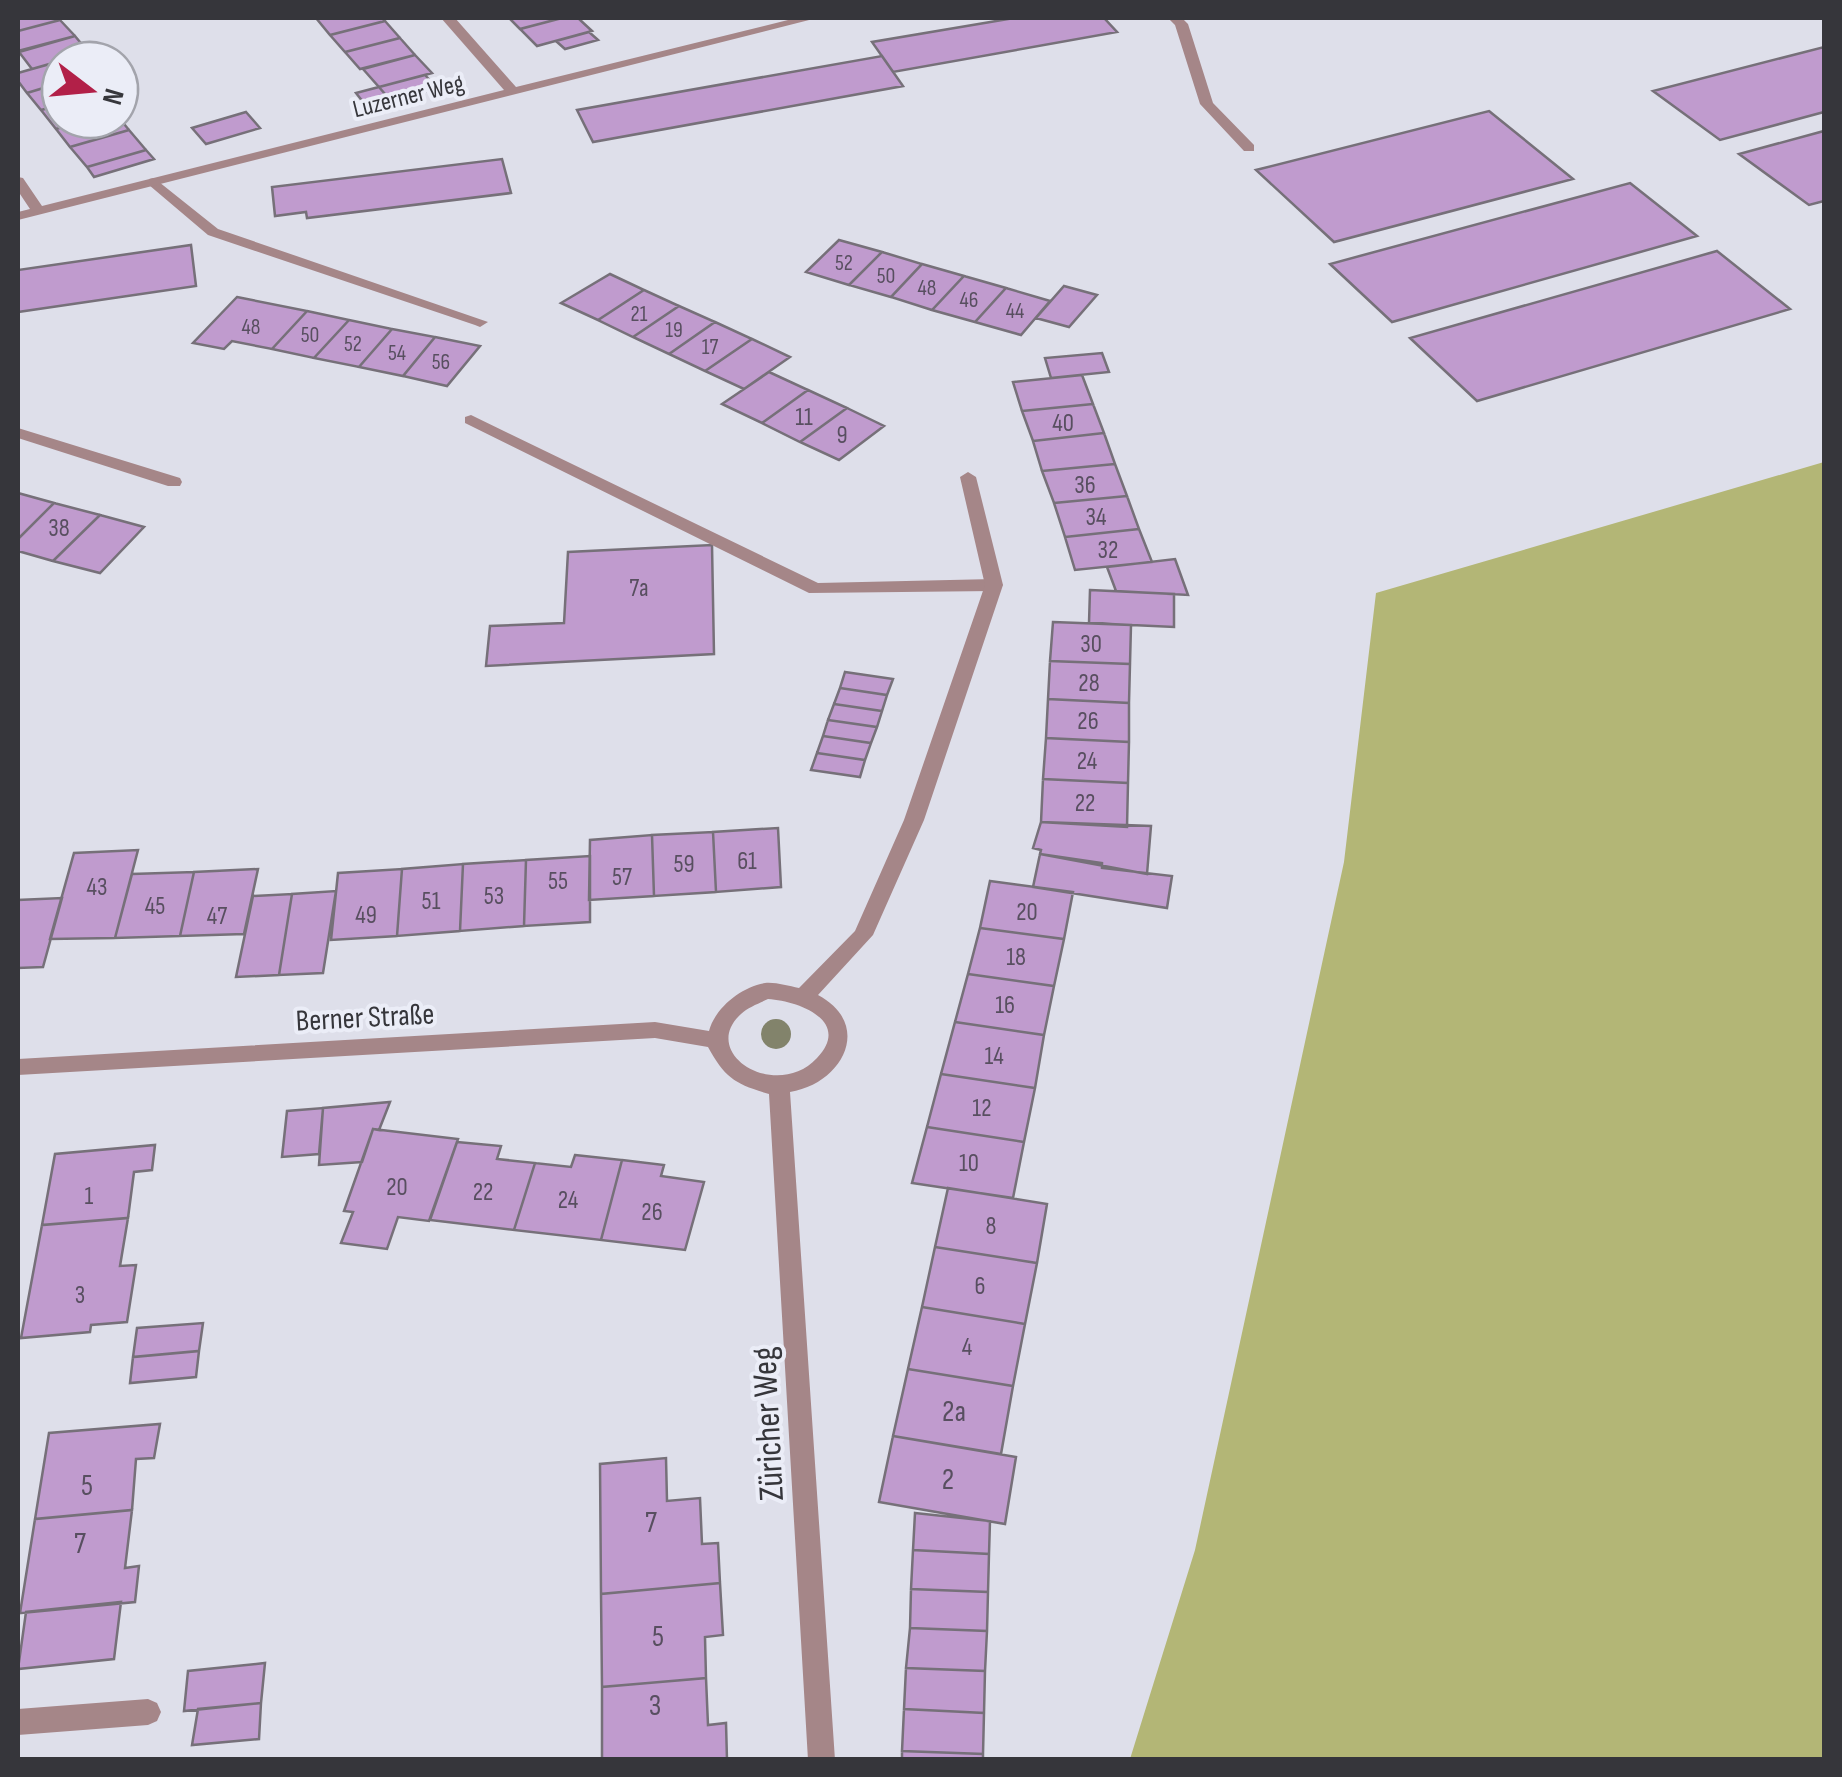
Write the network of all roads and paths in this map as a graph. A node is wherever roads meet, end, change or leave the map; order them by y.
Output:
1 (448, 18) edge
2 (810, 18) edge
3 (1175, 18) edge
4 (514, 92) junction
5 (1250, 148) dead end
6 (18, 182) edge
7 (154, 182) junction
8 (39, 211) junction
9 (18, 216) edge
10 (480, 322) dead end
11 (471, 420) dead end
12 (18, 433) edge
13 (968, 477) dead end
14 (174, 482) dead end
15 (994, 586) junction
16 (805, 995) junction
17 (716, 1040) junction
18 (18, 1067) edge
19 (780, 1085) junction
20 (148, 1712) dead end
21 (18, 1722) edge
22 (822, 1760) edge

1 - 4 street
2 - 4 street, Luzerner Weg
3 - 5 street
4 - 7 street, Luzerner Weg
6 - 8 street
7 - 8 street, Luzerner Weg
7 - 10 street
8 - 9 street, Luzerner Weg
11 - 15 street
12 - 14 street
13 - 15 street
15 - 16 street
16 - 17 street
16 - 19 street
17 - 18 street, Berner Straße
17 - 19 street
19 - 22 street, Züricher Weg
20 - 21 street

